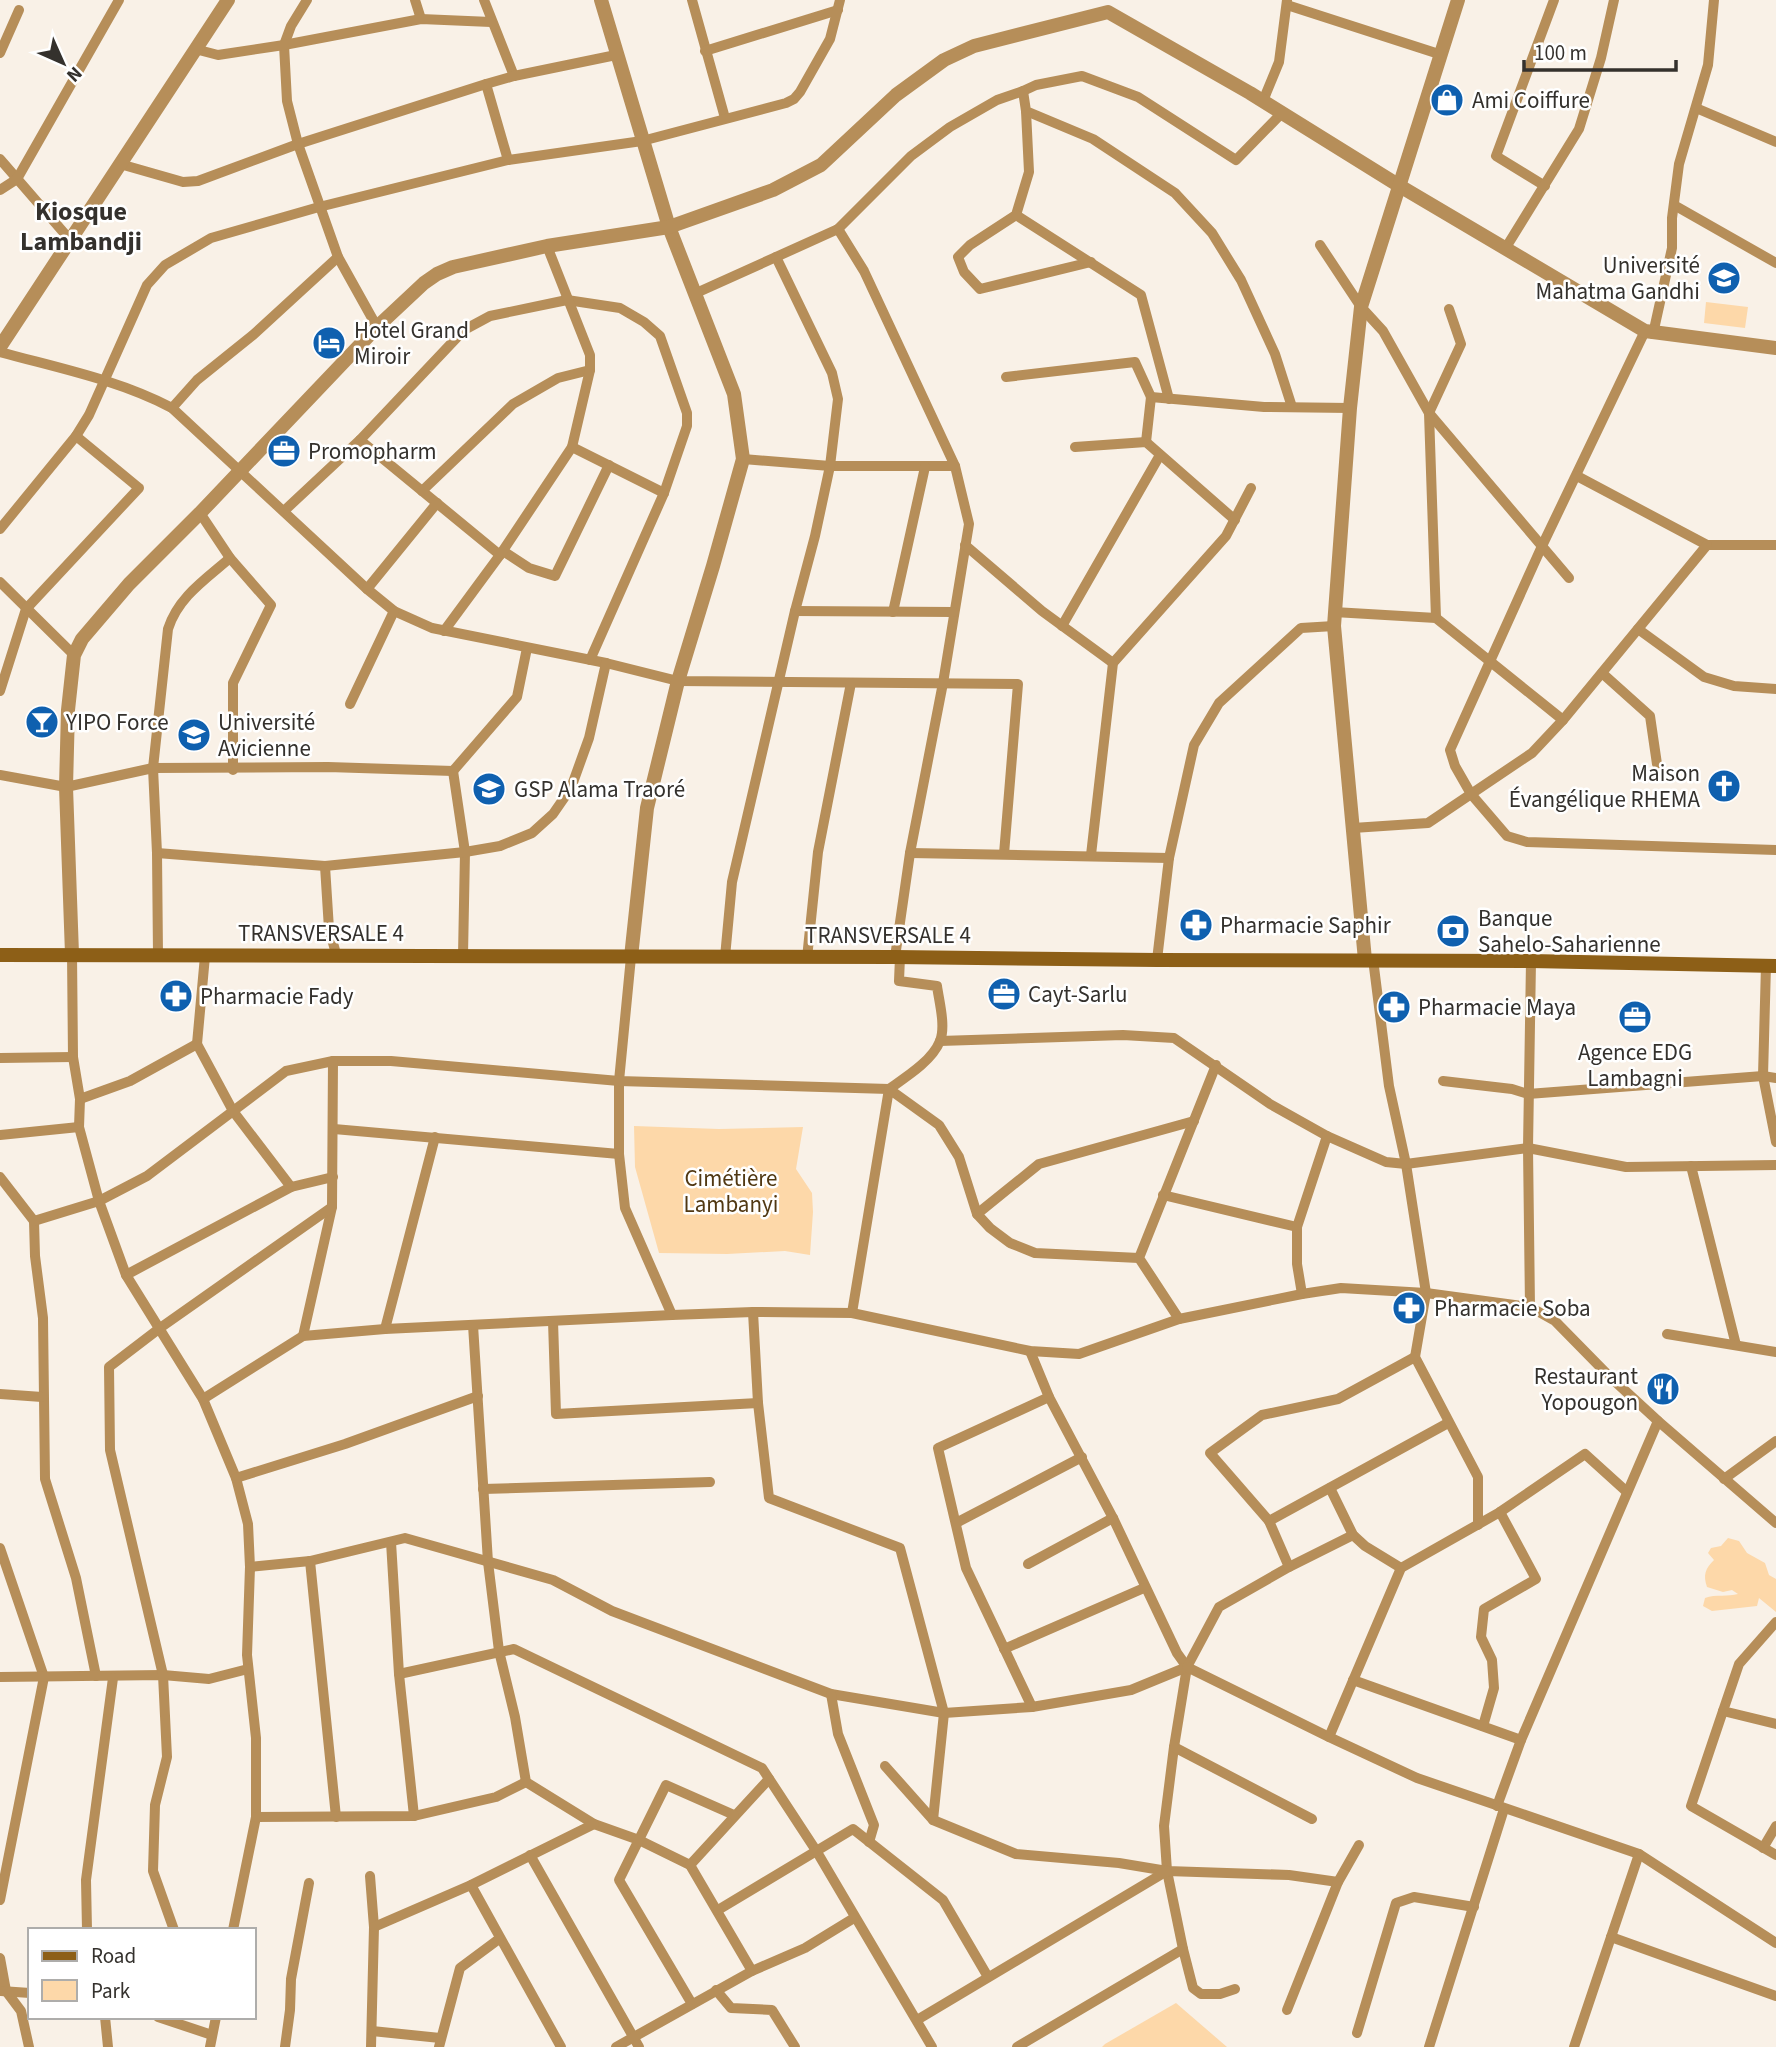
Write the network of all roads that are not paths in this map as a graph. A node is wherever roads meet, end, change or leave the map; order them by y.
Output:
1 (119, 0) edge
2 (228, 0) edge
3 (307, 0) edge
4 (415, 0) edge
5 (484, 0) edge
6 (601, 0) edge
7 (692, 0) edge
8 (1458, 0) edge
9 (1553, 0) edge
10 (1614, 0) edge
11 (1713, 0) edge
12 (1287, 2) edge
13 (839, 5) edge
14 (1107, 6) edge
15 (19, 10) dead end
16 (421, 19) junction
17 (491, 22) junction
18 (284, 45) junction
19 (195, 49) junction
20 (705, 51) junction
21 (0, 53) edge
22 (616, 55) junction
23 (1442, 55) junction
24 (514, 76) junction
25 (486, 84) junction
26 (1023, 91) junction
27 (1263, 101) junction
28 (1696, 108) junction
29 (1026, 111) junction
30 (1282, 113) junction
31 (724, 118) junction
32 (642, 141) junction
33 (1776, 142) edge
34 (298, 144) junction
35 (0, 159) edge
36 (508, 160) junction
37 (120, 164) junction
38 (17, 179) junction
39 (1398, 185) junction
40 (1545, 186) junction
41 (0, 190) edge
42 (1674, 205) junction
43 (319, 207) junction
44 (1016, 215) junction
45 (669, 227) junction
46 (838, 229) junction
47 (71, 241) junction
48 (1320, 245) dead end
49 (547, 246) junction
50 (1505, 249) junction
51 (338, 257) junction
52 (776, 257) junction
53 (1091, 262) junction
54 (1776, 263) edge
55 (694, 294) junction
56 (567, 300) junction
57 (1362, 307) junction
58 (1449, 309) dead end
59 (377, 327) junction
60 (1649, 332) junction
61 (0, 347) edge
62 (1776, 348) edge
63 (0, 352) edge
64 (590, 370) junction
65 (1006, 377) dead end
66 (105, 380) junction
67 (1151, 397) junction
68 (1169, 399) junction
69 (1292, 407) junction
70 (172, 408) junction
71 (1350, 408) junction
72 (1429, 413) junction
73 (76, 436) junction
74 (360, 440) junction
75 (1146, 442) junction
76 (572, 447) junction
77 (1075, 447) dead end
78 (1160, 455) junction
79 (743, 459) junction
80 (609, 465) junction
81 (830, 466) junction
82 (955, 466) junction
83 (925, 467) junction
84 (240, 471) junction
85 (1577, 476) junction
86 (1251, 488) dead end
87 (422, 491) junction
88 (664, 494) junction
89 (437, 503) junction
90 (284, 511) junction
91 (200, 513) junction
92 (1235, 520) junction
93 (0, 529) edge
94 (1707, 544) junction
95 (965, 545) junction
96 (1776, 545) edge
97 (1542, 546) junction
98 (501, 553) junction
99 (230, 558) junction
100 (1569, 578) dead end
101 (0, 582) edge
102 (367, 589) junction
103 (26, 609) junction
104 (394, 611) junction
105 (795, 611) junction
106 (893, 612) junction
107 (953, 612) junction
108 (1436, 618) junction
109 (1334, 619) junction
110 (1062, 626) junction
111 (1638, 629) junction
112 (444, 631) junction
113 (527, 648) junction
114 (74, 655) junction
115 (590, 660) junction
116 (1491, 660) junction
117 (606, 663) junction
118 (1113, 663) junction
119 (1602, 673) junction
120 (678, 681) junction
121 (779, 681) junction
122 (943, 683) junction
123 (851, 684) junction
124 (1776, 688) edge
125 (0, 691) edge
126 (350, 704) dead end
127 (1563, 720) junction
128 (1657, 764) dead end
129 (153, 768) junction
130 (233, 770) junction
131 (453, 771) junction
132 (0, 775) edge
133 (66, 786) junction
134 (1471, 794) junction
135 (1353, 828) junction
136 (1776, 850) edge
137 (465, 852) junction
138 (157, 853) junction
139 (910, 853) junction
140 (1004, 854) junction
141 (1091, 855) junction
142 (1169, 858) junction
143 (325, 866) junction
144 (72, 954) junction
145 (0, 955) edge
146 (158, 955) junction
147 (463, 955) junction
148 (205, 956) junction
149 (337, 957) junction
150 (631, 957) junction
151 (725, 957) junction
152 (898, 957) junction
153 (807, 958) junction
154 (1157, 960) junction
155 (1369, 960) junction
156 (1531, 961) junction
157 (1771, 965) edge
158 (940, 1041) junction
159 (197, 1044) junction
160 (73, 1057) junction
161 (0, 1058) edge
162 (333, 1061) junction
163 (1216, 1065) junction
164 (1763, 1076) junction
165 (1776, 1078) edge
166 (1443, 1081) dead end
167 (619, 1082) junction
168 (889, 1089) junction
169 (1528, 1094) junction
170 (80, 1099) junction
171 (233, 1111) junction
172 (1194, 1121) junction
173 (79, 1128) junction
174 (334, 1129) junction
175 (0, 1135) edge
176 (1327, 1136) junction
177 (435, 1137) junction
178 (1776, 1142) edge
179 (1528, 1148) junction
180 (619, 1154) junction
181 (1406, 1164) junction
182 (1776, 1165) edge
183 (1691, 1166) junction
184 (0, 1177) edge
185 (333, 1177) junction
186 (291, 1187) junction
187 (1163, 1195) junction
188 (99, 1201) junction
189 (332, 1207) junction
190 (977, 1214) junction
191 (34, 1221) junction
192 (1297, 1227) junction
193 (1139, 1258) junction
194 (126, 1275) junction
195 (1426, 1293) junction
196 (1302, 1294) junction
197 (1530, 1307) junction
198 (753, 1311) junction
199 (852, 1313) junction
200 (672, 1315) junction
201 (1179, 1319) junction
202 (554, 1321) junction
203 (473, 1325) junction
204 (160, 1328) junction
205 (385, 1329) junction
206 (1667, 1334) dead end
207 (303, 1336) junction
208 (1736, 1345) junction
209 (1030, 1351) junction
210 (1776, 1352) edge
211 (1415, 1357) junction
212 (0, 1394) edge
213 (478, 1396) junction
214 (42, 1397) junction
215 (1049, 1397) junction
216 (202, 1399) junction
217 (758, 1403) junction
218 (1658, 1421) junction
219 (1448, 1423) junction
220 (1776, 1441) edge
221 (1082, 1457) junction
222 (236, 1478) junction
223 (1724, 1479) junction
224 (709, 1482) dead end
225 (1331, 1488) junction
226 (483, 1489) junction
227 (1627, 1492) junction
228 (1500, 1513) junction
229 (1113, 1517) junction
230 (1269, 1521) junction
231 (956, 1523) junction
232 (1776, 1523) edge
233 (1478, 1525) junction
234 (1353, 1535) junction
235 (391, 1542) junction
236 (0, 1548) edge
237 (310, 1561) junction
238 (488, 1562) junction
239 (1028, 1564) dead end
240 (250, 1567) junction
241 (1289, 1567) junction
242 (1401, 1568) junction
243 (1144, 1588) junction
244 (1776, 1622) edge
245 (1004, 1649) junction
246 (499, 1651) junction
247 (1187, 1667) junction
248 (248, 1669) junction
249 (399, 1674) junction
250 (163, 1675) junction
251 (96, 1676) junction
252 (0, 1677) edge
253 (44, 1677) junction
254 (113, 1678) junction
255 (1353, 1680) junction
256 (831, 1694) junction
257 (1032, 1707) junction
258 (1723, 1711) junction
259 (944, 1713) junction
260 (1776, 1724) edge
261 (1483, 1726) junction
262 (1329, 1737) junction
263 (1521, 1740) junction
264 (1174, 1747) junction
265 (885, 1766) dead end
266 (769, 1779) junction
267 (526, 1782) junction
268 (1501, 1807) junction
269 (734, 1815) junction
270 (414, 1816) junction
271 (256, 1817) junction
272 (336, 1817) junction
273 (933, 1819) junction
274 (1312, 1819) dead end
275 (593, 1824) junction
276 (1776, 1826) edge
277 (639, 1840) junction
278 (869, 1842) junction
279 (1359, 1846) dead end
280 (1763, 1847) junction
281 (817, 1852) junction
282 (1639, 1854) junction
283 (530, 1855) junction
284 (1776, 1855) edge
285 (690, 1865) junction
286 (1167, 1871) junction
287 (370, 1877) dead end
288 (1338, 1882) junction
289 (309, 1883) dead end
290 (471, 1885) junction
291 (0, 1900) edge
292 (1474, 1907) junction
293 (718, 1910) junction
294 (854, 1917) junction
295 (374, 1927) junction
296 (87, 1928) edge
297 (173, 1928) edge
298 (233, 1928) edge
299 (1611, 1937) junction
300 (499, 1939) junction
301 (1776, 1943) edge
302 (1182, 1949) junction
303 (0, 1958) edge
304 (752, 1971) junction
305 (988, 1977) junction
306 (1235, 1989) dead end
307 (716, 1990) junction
308 (3, 1991) edge
309 (28, 1993) edge
310 (1776, 1996) edge
311 (692, 2004) junction
312 (1287, 2010) dead end
313 (105, 2019) edge
314 (162, 2019) edge
315 (216, 2019) edge
316 (916, 2021) junction
317 (372, 2031) junction
318 (1357, 2033) dead end
319 (211, 2041) edge
320 (636, 2042) edge
321 (439, 2043) edge
322 (29, 2047) edge
323 (108, 2047) edge
324 (285, 2047) edge
325 (371, 2047) edge
326 (561, 2047) edge
327 (616, 2047) edge
328 (795, 2047) edge
329 (932, 2047) edge
330 (1017, 2047) edge
331 (1429, 2047) edge
332 (1574, 2047) edge

1 - 38 street
2 - 19 street
3 - 18 street
4 - 16 street
5 - 17 street
6 - 22 street
7 - 20 street
8 - 23 street
9 - 40 street
10 - 40 street
11 - 28 street
12 - 23 street
12 - 27 street
13 - 20 street
13 - 31 street
14 - 27 street
14 - 45 street
15 - 21 street
16 - 17 street
16 - 18 street
17 - 24 street
18 - 19 street
18 - 34 street
19 - 37 street
20 - 31 street
22 - 24 street
22 - 32 street
23 - 39 street
24 - 25 street
25 - 34 street
25 - 36 street
26 - 29 street
26 - 30 street
26 - 46 street
27 - 30 street
28 - 33 street
28 - 42 street
29 - 44 street
29 - 69 street
30 - 39 street
31 - 32 street
32 - 36 street
32 - 45 street
34 - 37 street
34 - 43 street
35 - 38 street
36 - 43 street
37 - 47 street
38 - 41 street
38 - 47 street
39 - 50 street
39 - 57 street
40 - 50 street
42 - 54 street
42 - 60 street
43 - 51 street
43 - 66 street
44 - 53 street
44 - 53 street
45 - 49 street
45 - 55 street
46 - 52 street
46 - 82 street
47 - 61 street
48 - 57 street
49 - 56 street
49 - 59 street
50 - 60 street
51 - 59 street
51 - 70 street
52 - 55 street
52 - 81 street
53 - 68 street
55 - 79 street
56 - 64 street
56 - 74 street
56 - 88 street
57 - 71 street
57 - 72 street
58 - 72 street
59 - 84 street
60 - 62 street
60 - 85 street
63 - 66 street
64 - 76 street
64 - 87 street
65 - 67 street
66 - 70 street
66 - 73 street
67 - 68 street
67 - 75 street
68 - 69 street
69 - 71 street
70 - 84 street
71 - 109 street
72 - 97 street
72 - 108 street
73 - 93 street
73 - 103 street
74 - 87 street
74 - 90 street
75 - 77 street
75 - 78 street
76 - 80 street
76 - 98 street
78 - 92 street
78 - 110 street
79 - 81 street
79 - 120 street
80 - 88 street
80 - 98 street
81 - 83 street
81 - 105 street
82 - 83 street
82 - 95 street
83 - 106 street
84 - 90 street
84 - 91 street
85 - 94 street
85 - 97 street
86 - 92 street
87 - 89 street
88 - 115 street
89 - 98 street
89 - 102 street
90 - 102 street
91 - 99 street
91 - 114 street
92 - 118 street
94 - 96 street
94 - 111 street
95 - 107 street
95 - 110 street
97 - 100 street
97 - 116 street
98 - 112 street
99 - 129 street
99 - 130 street
101 - 103 street
102 - 104 street
103 - 114 street
103 - 125 street
104 - 112 street
104 - 126 street
105 - 106 street
105 - 121 street
106 - 107 street
107 - 122 street
108 - 109 street
108 - 116 street
109 - 135 street
109 - 142 street
110 - 118 street
111 - 119 street
111 - 124 street
112 - 113 street
113 - 115 street
113 - 131 street
114 - 133 street
115 - 117 street
116 - 127 street
116 - 134 street
117 - 120 street
117 - 137 street
118 - 141 street
119 - 127 street
119 - 128 street
120 - 121 street
120 - 150 street
121 - 123 street
121 - 151 street
122 - 123 street
122 - 139 street
122 - 140 street
123 - 153 street
127 - 134 street
129 - 130 street
129 - 133 street
129 - 138 street
130 - 131 street
131 - 137 street
132 - 133 street
133 - 144 street
134 - 135 street
134 - 136 street
135 - 155 street
137 - 143 street
137 - 147 street
138 - 143 street
138 - 146 street
139 - 140 street
139 - 152 street
140 - 141 street
141 - 142 street
142 - 154 street
143 - 149 street
144 - 145 main road, TRANSVERSALE 4
144 - 146 main road, TRANSVERSALE 4
144 - 160 street
146 - 148 main road, TRANSVERSALE 4
147 - 149 main road, TRANSVERSALE 4
147 - 150 main road, TRANSVERSALE 4
148 - 149 main road, TRANSVERSALE 4
148 - 159 street
150 - 151 main road, TRANSVERSALE 4
150 - 167 street
151 - 153 main road, TRANSVERSALE 4
152 - 153 main road, TRANSVERSALE 4
152 - 154 main road, TRANSVERSALE 4
152 - 158 street
154 - 155 main road, TRANSVERSALE 4
155 - 156 main road, TRANSVERSALE 4
155 - 181 street
156 - 157 main road, TRANSVERSALE 4
156 - 169 street
157 - 164 street
158 - 163 street
158 - 168 street
159 - 170 street
159 - 171 street
160 - 161 street
160 - 170 street
162 - 167 street
162 - 171 street
162 - 174 street
163 - 172 street
163 - 176 street
164 - 165 street
164 - 169 street
164 - 178 street
166 - 169 street
167 - 168 street
167 - 180 street
168 - 190 street
168 - 199 street
169 - 179 street
170 - 173 street
171 - 186 street
171 - 188 street
172 - 187 street
172 - 190 street
173 - 175 street
173 - 188 street
174 - 177 street
174 - 185 street
176 - 181 street
176 - 192 street
177 - 180 street
177 - 205 street
179 - 181 street
179 - 183 street
179 - 197 street
180 - 200 street
181 - 195 street
182 - 183 street
183 - 208 street
184 - 191 street
185 - 186 street
185 - 189 street
186 - 194 street
187 - 192 street
187 - 193 street
188 - 191 street
188 - 194 street
189 - 204 street
189 - 207 street
190 - 193 street
191 - 214 street
192 - 196 street
193 - 201 street
194 - 204 street
195 - 196 street
195 - 197 street
195 - 211 street
196 - 201 street
197 - 218 street
198 - 199 street
198 - 200 street
198 - 217 street
199 - 209 street
200 - 202 street
201 - 209 street
202 - 203 street
202 - 217 street
203 - 205 street
203 - 213 street
204 - 216 street
204 - 250 street
205 - 207 street
206 - 208 street
207 - 216 street
208 - 210 street
209 - 215 street
211 - 219 street
211 - 230 street
212 - 214 street
213 - 222 street
213 - 226 street
214 - 251 street
215 - 221 street
215 - 231 street
216 - 222 street
217 - 259 street
218 - 223 street
218 - 227 street
219 - 225 street
219 - 233 street
220 - 223 street
221 - 229 street
221 - 231 street
222 - 240 street
223 - 232 street
224 - 226 street
225 - 230 street
225 - 234 street
226 - 238 street
227 - 228 street
227 - 263 street
228 - 233 street
228 - 261 street
229 - 239 street
229 - 243 street
230 - 241 street
231 - 245 street
233 - 242 street
234 - 241 street
234 - 242 street
235 - 237 street
235 - 238 street
235 - 249 street
236 - 253 street
237 - 240 street
237 - 272 street
238 - 246 street
238 - 256 street
240 - 248 street
241 - 247 street
242 - 255 street
243 - 245 street
243 - 247 street
244 - 258 street
245 - 257 street
246 - 249 street
246 - 266 street
246 - 267 street
247 - 257 street
247 - 262 street
247 - 264 street
248 - 250 street
248 - 271 street
249 - 270 street
250 - 254 street
250 - 297 street
251 - 253 street
251 - 254 street
252 - 253 street
253 - 291 street
254 - 296 street
255 - 261 street
255 - 262 street
256 - 259 street
256 - 278 street
257 - 259 street
258 - 260 street
258 - 280 street
259 - 273 street
261 - 263 street
262 - 268 street
263 - 268 street
264 - 274 street
264 - 286 street
265 - 273 street
266 - 269 street
266 - 281 street
267 - 270 street
267 - 275 street
268 - 282 street
268 - 292 street
269 - 277 street
269 - 285 street
270 - 272 street
271 - 272 street
271 - 298 street
273 - 286 street
275 - 277 street
275 - 283 street
276 - 280 street
277 - 285 street
277 - 311 street
278 - 281 street
278 - 305 street
279 - 288 street
280 - 284 street
281 - 293 street
281 - 294 street
282 - 299 street
282 - 301 street
283 - 290 street
283 - 320 street
285 - 293 street
286 - 288 street
286 - 302 street
286 - 305 street
287 - 295 street
288 - 312 street
289 - 324 street
290 - 295 street
290 - 300 street
292 - 318 street
292 - 331 street
293 - 304 street
294 - 304 street
294 - 316 street
295 - 317 street
299 - 310 street
299 - 332 street
300 - 321 street
300 - 326 street
302 - 306 street
302 - 330 street
303 - 308 street
304 - 307 street
305 - 316 street
307 - 311 street
307 - 328 street
308 - 309 street
308 - 322 street
311 - 320 street
313 - 323 street
314 - 319 street
315 - 319 street
316 - 329 street
317 - 321 street
317 - 325 street
320 - 327 street

